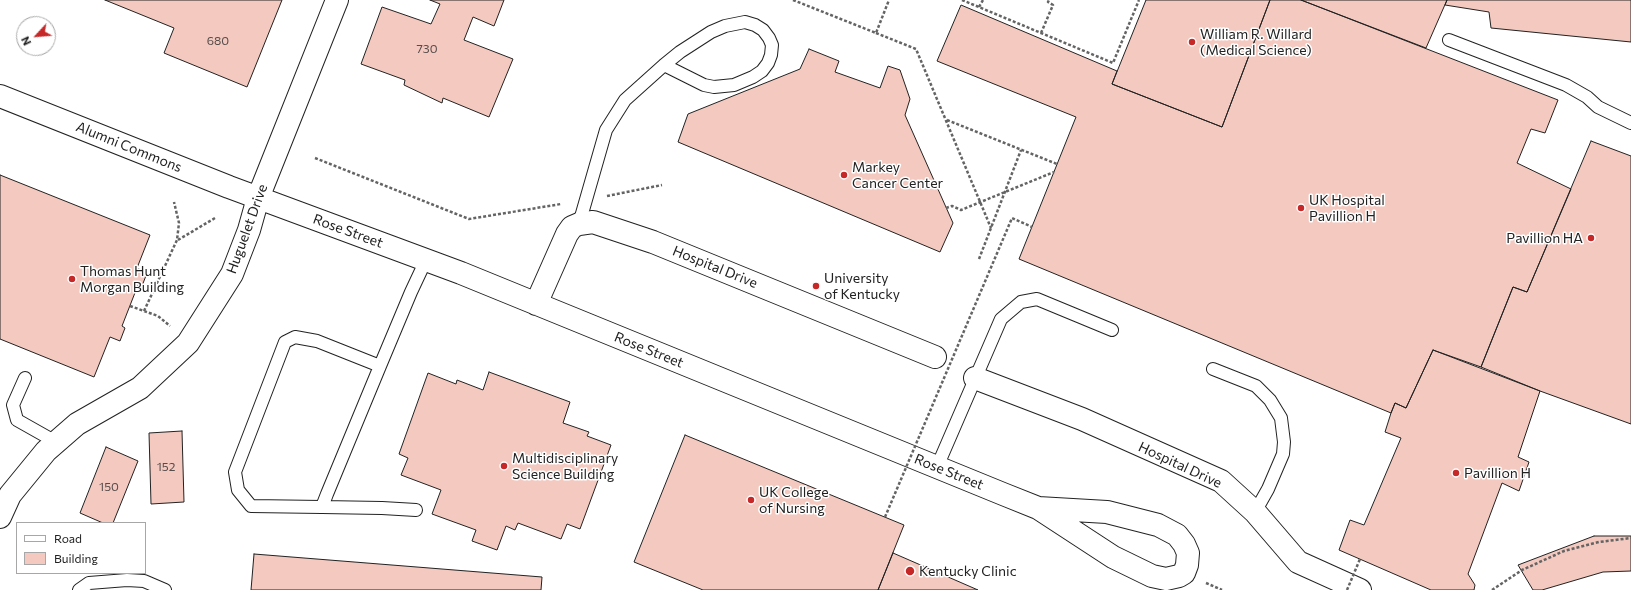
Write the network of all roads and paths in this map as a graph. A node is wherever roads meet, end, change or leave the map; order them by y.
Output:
1 (337, 0) edge
2 (794, 0) edge
3 (889, 0) edge
4 (962, 0) edge
5 (983, 0) edge
6 (1049, 0) edge
7 (1139, 0) edge
8 (979, 7) junction
9 (876, 33) junction
10 (1041, 33) junction
11 (1449, 40) dead end
12 (664, 65) junction
13 (0, 96) edge
14 (946, 120) junction
15 (1631, 123) edge
16 (1021, 150) junction
17 (315, 158) dead end
18 (1057, 164) dead end
19 (1054, 172) dead end
20 (662, 185) dead end
21 (1004, 192) junction
22 (258, 198) junction
23 (585, 200) junction
24 (174, 202) dead end
25 (980, 202) junction
26 (946, 208) dead end
27 (215, 218) dead end
28 (579, 224) junction
29 (1032, 227) dead end
30 (991, 228) junction
31 (177, 240) junction
32 (979, 259) dead end
33 (426, 260) junction
34 (536, 304) junction
35 (130, 306) dead end
36 (144, 311) junction
37 (173, 329) dead end
38 (1112, 330) dead end
39 (935, 357) dead end
40 (380, 366) junction
41 (1213, 369) dead end
42 (25, 378) dead end
43 (975, 378) junction
44 (56, 442) junction
45 (937, 467) junction
46 (322, 507) junction
47 (1038, 508) junction
48 (416, 510) dead end
49 (1255, 512) junction
50 (0, 517) edge
51 (885, 517) dead end
52 (1631, 538) edge
53 (1360, 559) dead end
54 (79, 590) edge
55 (165, 590) edge
56 (1347, 590) edge
57 (1360, 590) edge
58 (1492, 590) edge

1 - 22 street, Huguelet Drive
2 - 9 path
3 - 9 path
4 - 8 path
5 - 8 path
6 - 10 path
7 - 10 path
8 - 10 path
9 - 14 path
11 - 15 lane
12 - 12 lane
12 - 23 lane
13 - 22 street, Alumni Commons
14 - 16 path
14 - 25 path
16 - 18 path
16 - 21 path
17 - 23 path
19 - 21 path
20 - 23 path
21 - 25 path
21 - 30 path
22 - 33 street, Rose Street
22 - 44 street, Huguelet Drive
23 - 28 lane
24 - 31 path
25 - 26 path
25 - 30 path
27 - 31 path
28 - 34 street
28 - 39 street, Hospital Drive
29 - 51 path, bridge
30 - 32 path
31 - 36 path
33 - 34 street, Rose Street
33 - 40 lane
34 - 45 street, Rose Street
35 - 36 path
36 - 37 path
38 - 43 lane
40 - 46 lane
40 - 46 lane
41 - 49 lane
42 - 44 lane
43 - 45 lane
43 - 49 street, Hospital Drive
44 - 50 street, Huguelet Drive
45 - 47 street, Rose Street
46 - 48 lane
47 - 47 street
49 - 57 street, Hospital Drive
52 - 58 path
53 - 56 path, bridge
54 - 55 lane

